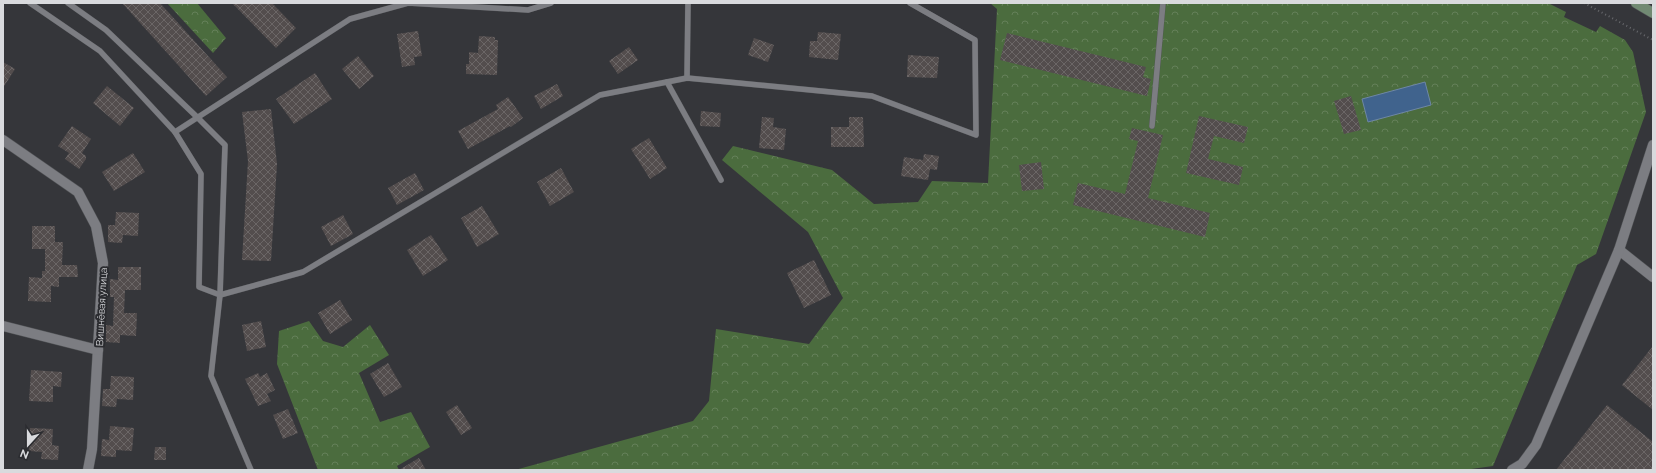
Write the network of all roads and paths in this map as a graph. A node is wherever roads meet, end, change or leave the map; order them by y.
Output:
1 (30, 3) edge
2 (68, 3) edge
3 (551, 3) edge
4 (688, 3) edge
5 (910, 3) edge
6 (1163, 3) edge
7 (1584, 3) edge
8 (1639, 5) edge
9 (1653, 13) edge
10 (1653, 19) edge
11 (1653, 40) edge
12 (687, 78) junction
13 (667, 82) junction
14 (198, 118) junction
15 (1152, 126) dead end
16 (175, 132) junction
17 (3, 140) edge
18 (1653, 145) edge
19 (721, 180) dead end
20 (1620, 250) junction
21 (1653, 277) edge
22 (220, 295) junction
23 (3, 326) edge
24 (98, 350) junction
25 (88, 470) edge
26 (252, 470) edge
27 (1512, 470) edge

1 - 16 lane
2 - 14 lane
3 - 14 lane
4 - 12 lane
5 - 12 lane
6 - 15 lane
7 - 11 path
8 - 9 main road
8 - 10 street
12 - 13 lane
13 - 19 lane
13 - 22 lane
14 - 16 lane
14 - 22 lane
16 - 22 lane
17 - 24 street, Вишнёвая улица
18 - 20 street
20 - 21 street
20 - 27 street
22 - 26 lane
23 - 24 street
24 - 25 street, Вишнёвая улица

